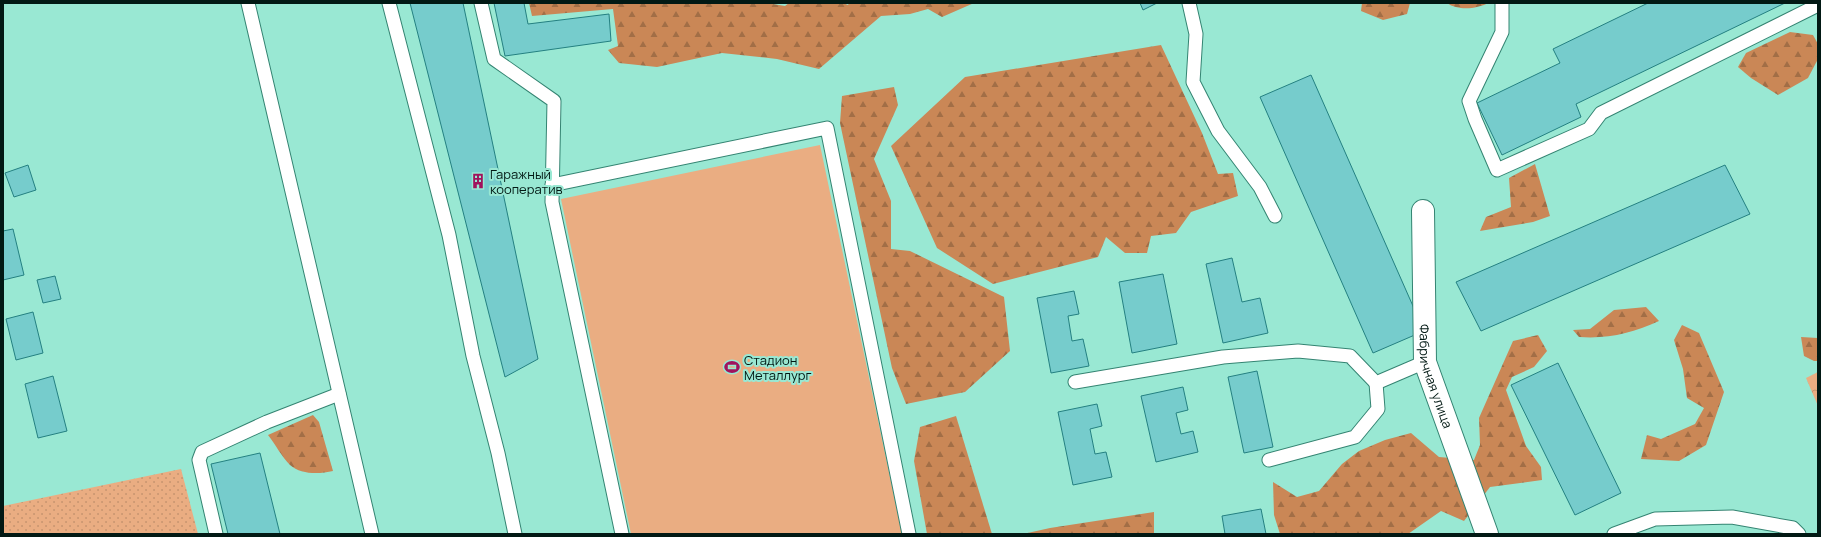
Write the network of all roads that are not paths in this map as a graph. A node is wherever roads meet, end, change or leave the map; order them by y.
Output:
1 (248, 3) edge
2 (389, 3) edge
3 (481, 3) edge
4 (1189, 3) edge
5 (1502, 3) edge
6 (1818, 6) edge
7 (552, 186) junction
8 (1423, 211) dead end
9 (1275, 216) dead end
10 (1425, 362) junction
11 (1075, 382) dead end
12 (1376, 383) junction
13 (339, 394) junction
14 (1269, 460) dead end
15 (216, 534) edge
16 (372, 534) edge
17 (515, 534) edge
18 (622, 534) edge
19 (909, 534) edge
20 (1488, 534) edge
21 (1614, 534) edge
22 (1799, 534) edge

1 - 13 lane
2 - 17 lane
3 - 7 lane
4 - 9 lane
5 - 6 lane
7 - 18 lane
7 - 19 lane
8 - 10 street, Фабричная улица
10 - 12 lane
10 - 20 street, Фабричная улица
11 - 12 lane
12 - 14 lane
13 - 15 lane
13 - 16 lane
21 - 22 lane

